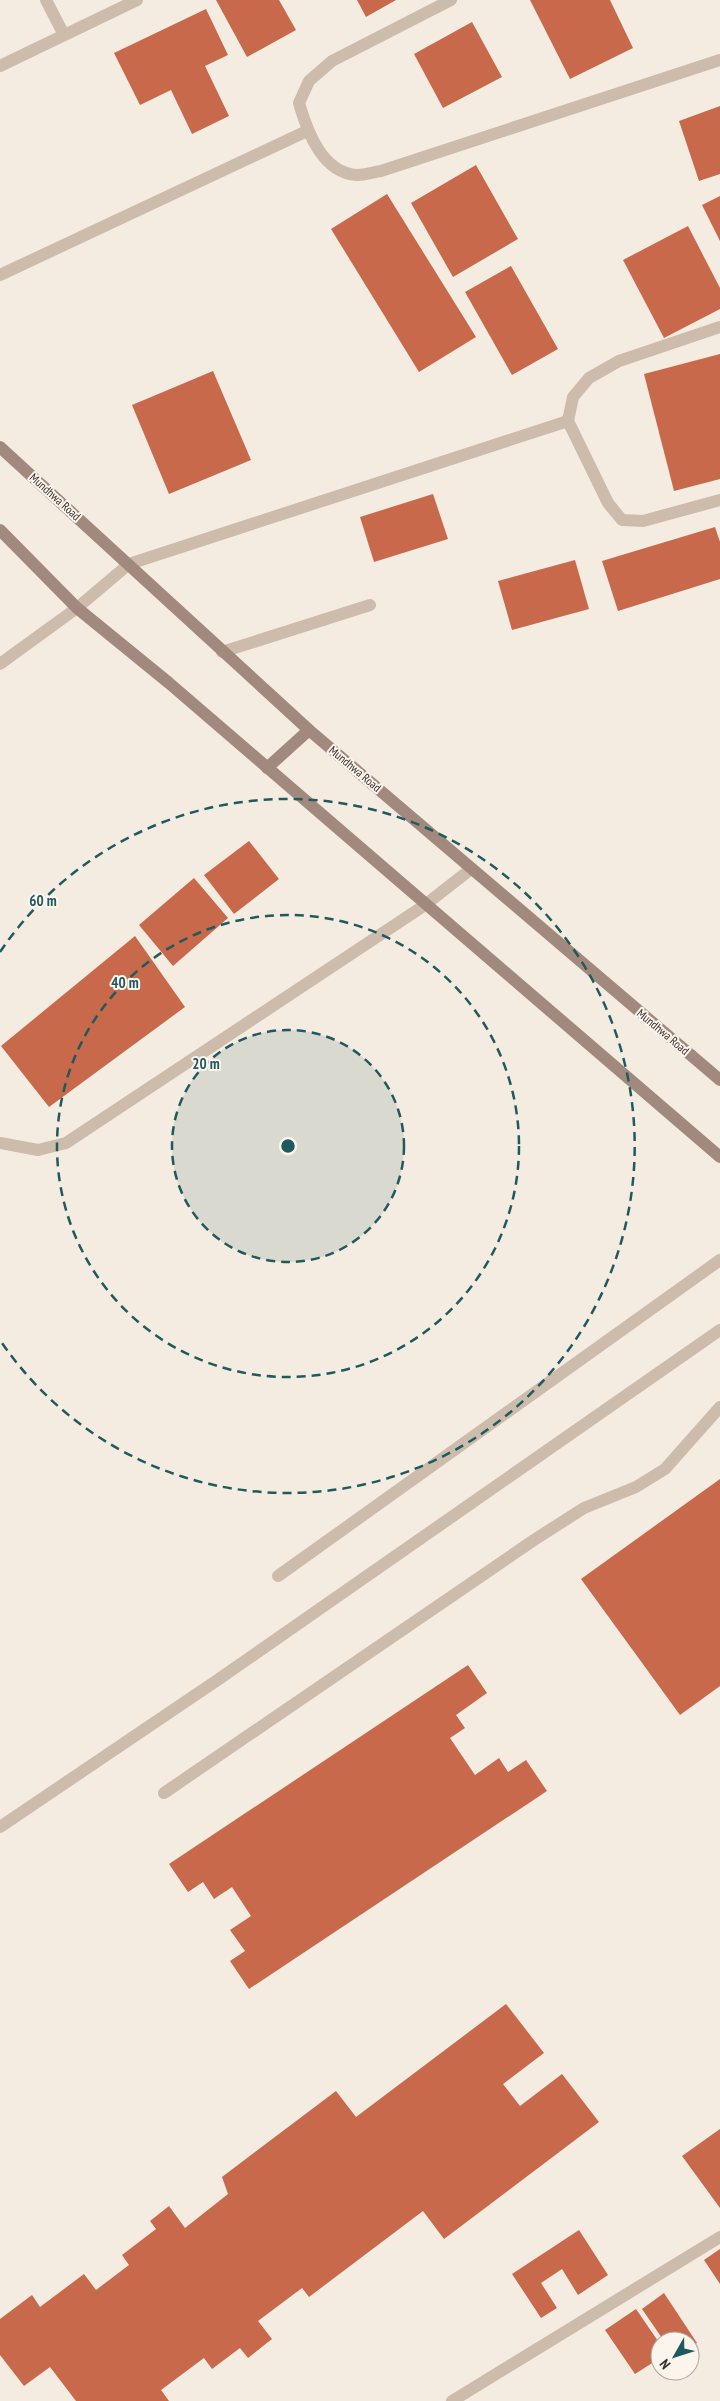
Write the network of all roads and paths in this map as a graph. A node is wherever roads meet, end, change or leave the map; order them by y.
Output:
1 (46, 0) edge
2 (137, 0) edge
3 (451, 0) edge
4 (64, 35) junction
5 (720, 60) edge
6 (0, 66) edge
7 (307, 132) junction
8 (0, 275) edge
9 (720, 327) edge
10 (568, 421) junction
11 (0, 447) edge
12 (720, 500) edge
13 (0, 530) edge
14 (129, 564) junction
15 (370, 605) dead end
16 (78, 608) junction
17 (222, 652) junction
18 (0, 664) edge
19 (309, 730) junction
20 (267, 768) junction
21 (471, 869) junction
22 (425, 905) junction
23 (720, 1080) edge
24 (0, 1144) edge
25 (720, 1156) edge
26 (720, 1260) edge
27 (720, 1330) edge
28 (720, 1407) edge
29 (278, 1576) dead end
30 (164, 1793) dead end
31 (0, 1828) edge
32 (720, 2237) edge
33 (452, 2401) edge

1 - 4 street
2 - 4 street
3 - 7 street
4 - 6 street
5 - 7 street
7 - 8 street
9 - 10 street
10 - 12 street
10 - 14 street
11 - 14 main road, Mundhwa Road
13 - 16 main road
14 - 16 street
14 - 17 main road, Mundhwa Road
15 - 17 street
16 - 18 street
16 - 20 main road
17 - 19 main road, Mundhwa Road
19 - 20 main road
19 - 21 main road, Mundhwa Road
20 - 22 main road
21 - 22 street
21 - 23 main road, Mundhwa Road
22 - 24 street
22 - 25 main road
26 - 29 street
27 - 31 street
28 - 30 street
32 - 33 street

